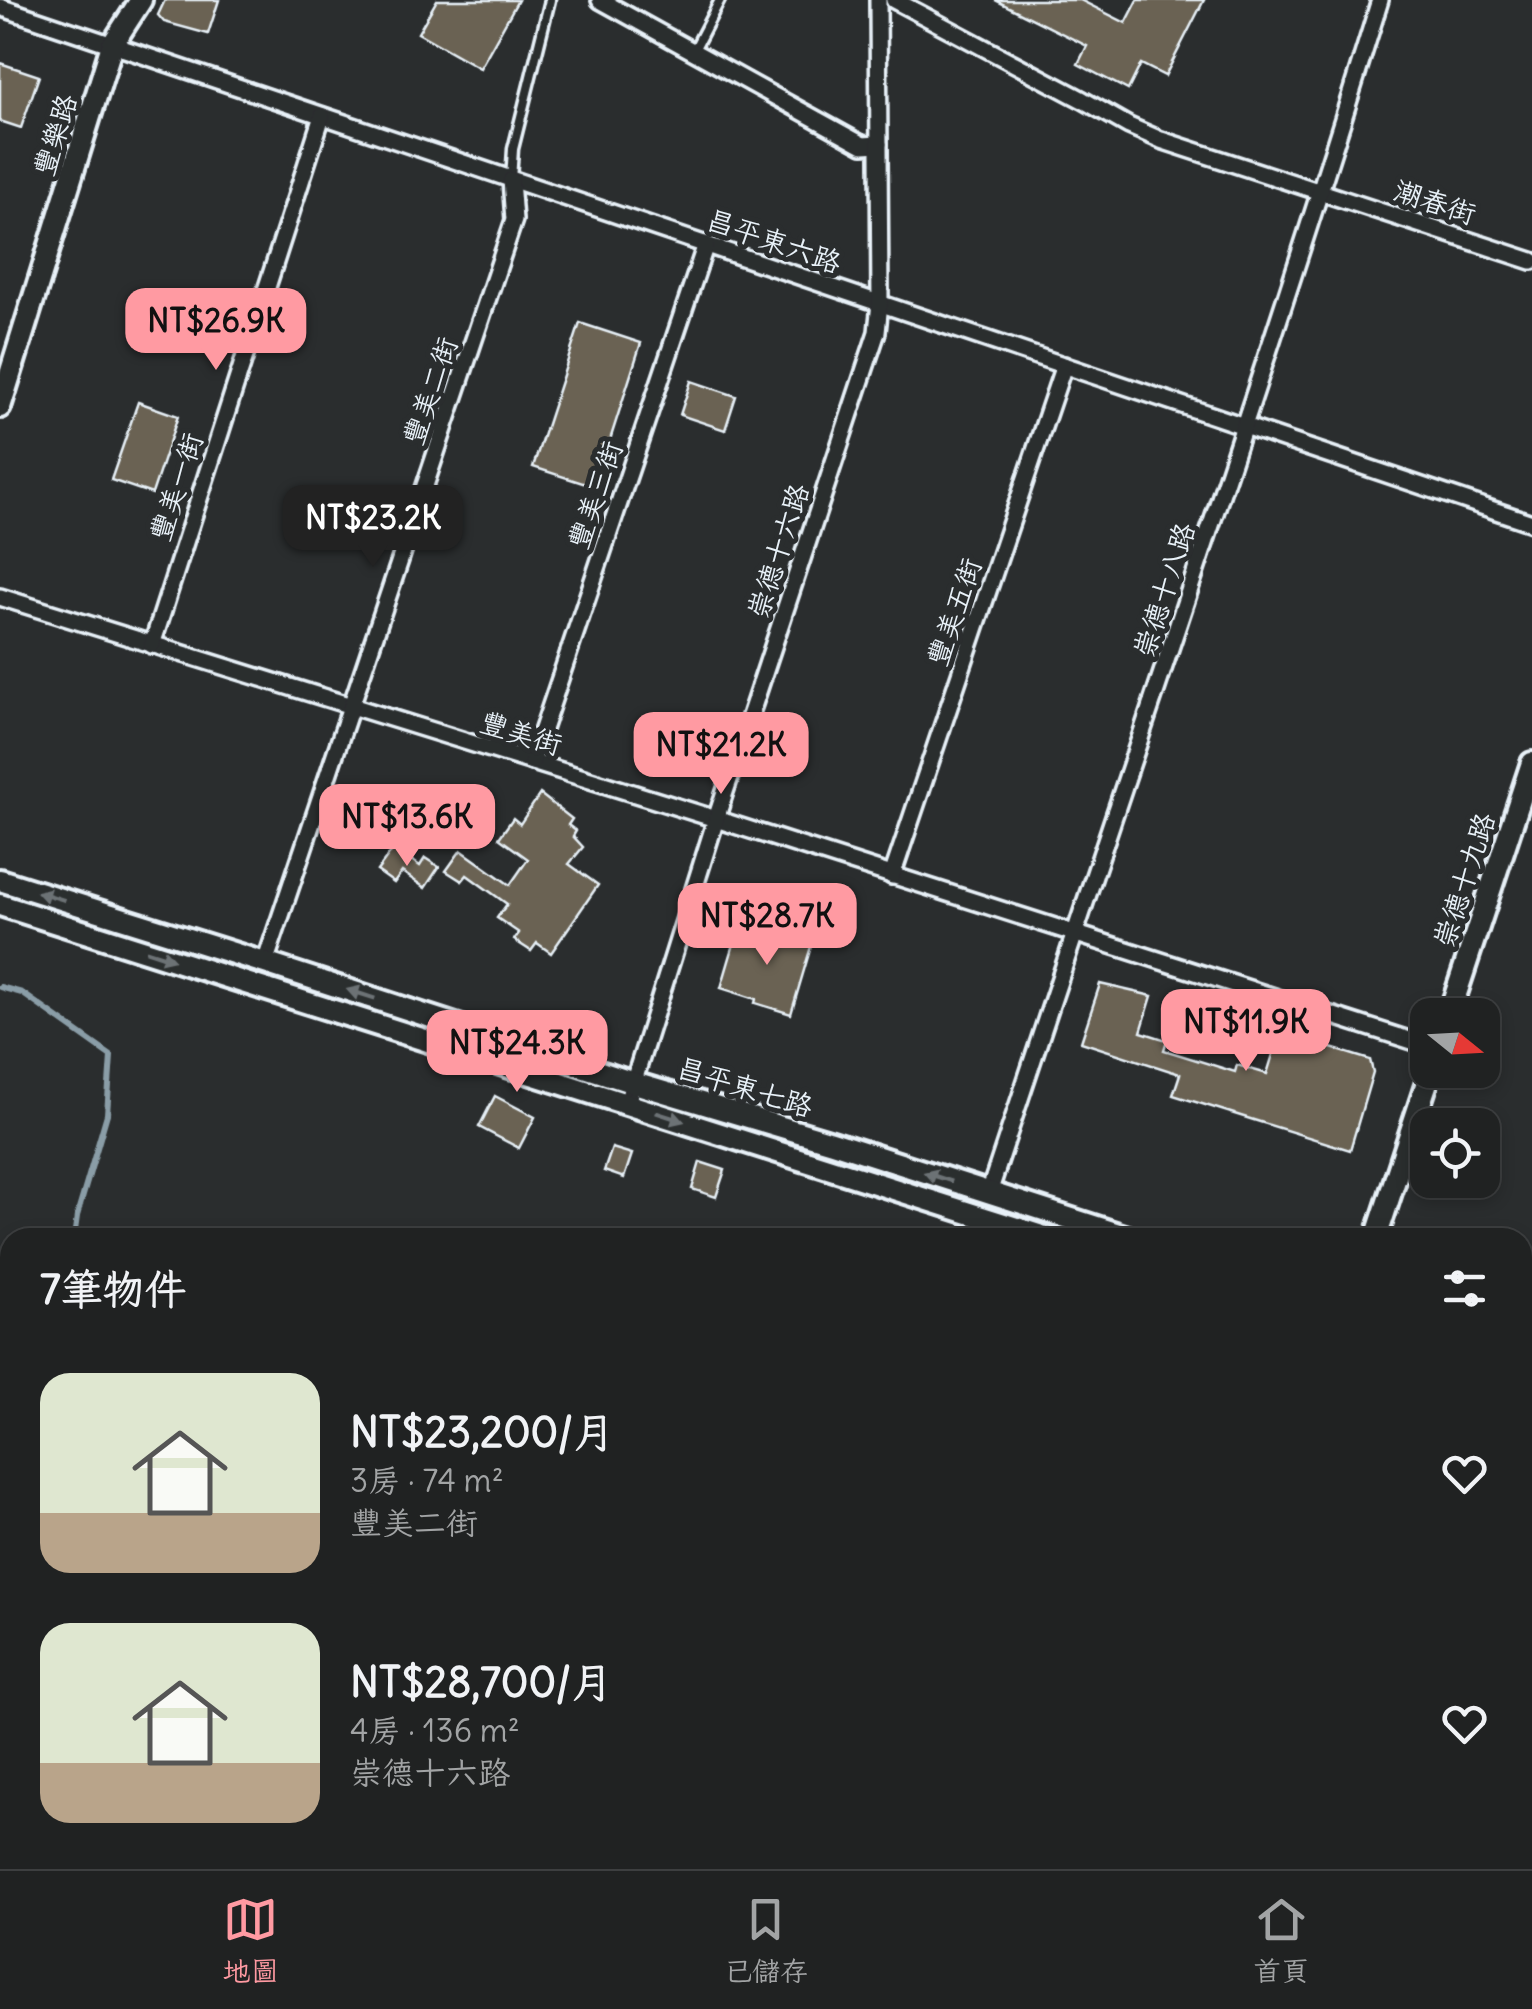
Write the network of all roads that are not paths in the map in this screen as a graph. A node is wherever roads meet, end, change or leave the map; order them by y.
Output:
1 (140, 0) edge
2 (550, 0) edge
3 (720, 0) edge
4 (878, 0) edge
5 (894, 0) edge
6 (1380, 0) edge
7 (608, 2) edge
8 (0, 7) edge
9 (112, 46) junction
10 (693, 52) junction
11 (322, 116) junction
12 (879, 144) junction
13 (511, 180) junction
14 (1321, 192) junction
15 (706, 244) junction
16 (1532, 261) edge
17 (880, 303) junction
18 (1064, 365) junction
19 (0, 407) edge
20 (1245, 425) junction
21 (1532, 523) edge
22 (0, 597) edge
23 (152, 645) junction
24 (350, 706) junction
25 (532, 762) junction
26 (1532, 763) edge
27 (716, 819) junction
28 (892, 876) junction
29 (0, 880) edge
30 (0, 904) edge
31 (1076, 934) junction
32 (265, 963) junction
33 (1455, 998) edge
34 (1410, 1040) edge
35 (1424, 1088) edge
36 (630, 1093) junction
37 (990, 1194) junction
38 (1019, 1228) edge
39 (1099, 1228) edge
40 (1379, 1228) edge

1 - 9 street, 豐樂路
2 - 13 lane, 豐美二街
3 - 10 lane
4 - 12 street, 崇德十六路
5 - 14 street, 潮春街
6 - 14 street, 崇德十八路
7 - 10 street
8 - 9 street, 昌平東六路
9 - 11 street, 昌平東六路
9 - 19 street, 豐樂路
10 - 12 street
11 - 13 street, 昌平東六路
11 - 23 street, 豐美一街
12 - 17 street, 崇德十六路
13 - 15 street, 昌平東六路
13 - 24 street, 豐美二街
14 - 16 street, 潮春街
14 - 20 street, 崇德十八路
15 - 17 street, 昌平東六路
15 - 25 street, 豐美三街
17 - 18 street, 昌平東六路
17 - 27 street, 崇德十六路
18 - 20 street, 昌平東六路
18 - 28 street, 豐美五街
20 - 21 street, 昌平東六路
20 - 31 street, 崇德十八路
22 - 23 street, 豐美街
23 - 24 street, 豐美街
24 - 25 street, 豐美街
24 - 32 street, 豐美二街
25 - 27 street, 豐美街
26 - 33 street, 崇德十九路
27 - 28 street, 豐美街
27 - 36 street, 崇德十六路
28 - 31 street, 豐美街
32 -> 29 street, 昌平東七路
30 -> 36 street, 昌平東七路
31 - 34 street, 豐美街
31 - 37 street, 崇德十八路
36 -> 32 street, 昌平東七路
35 - 40 street
37 -> 36 street, 昌平東七路
36 -> 38 street, 昌平東七路
37 - 39 street, 昌平東七路

